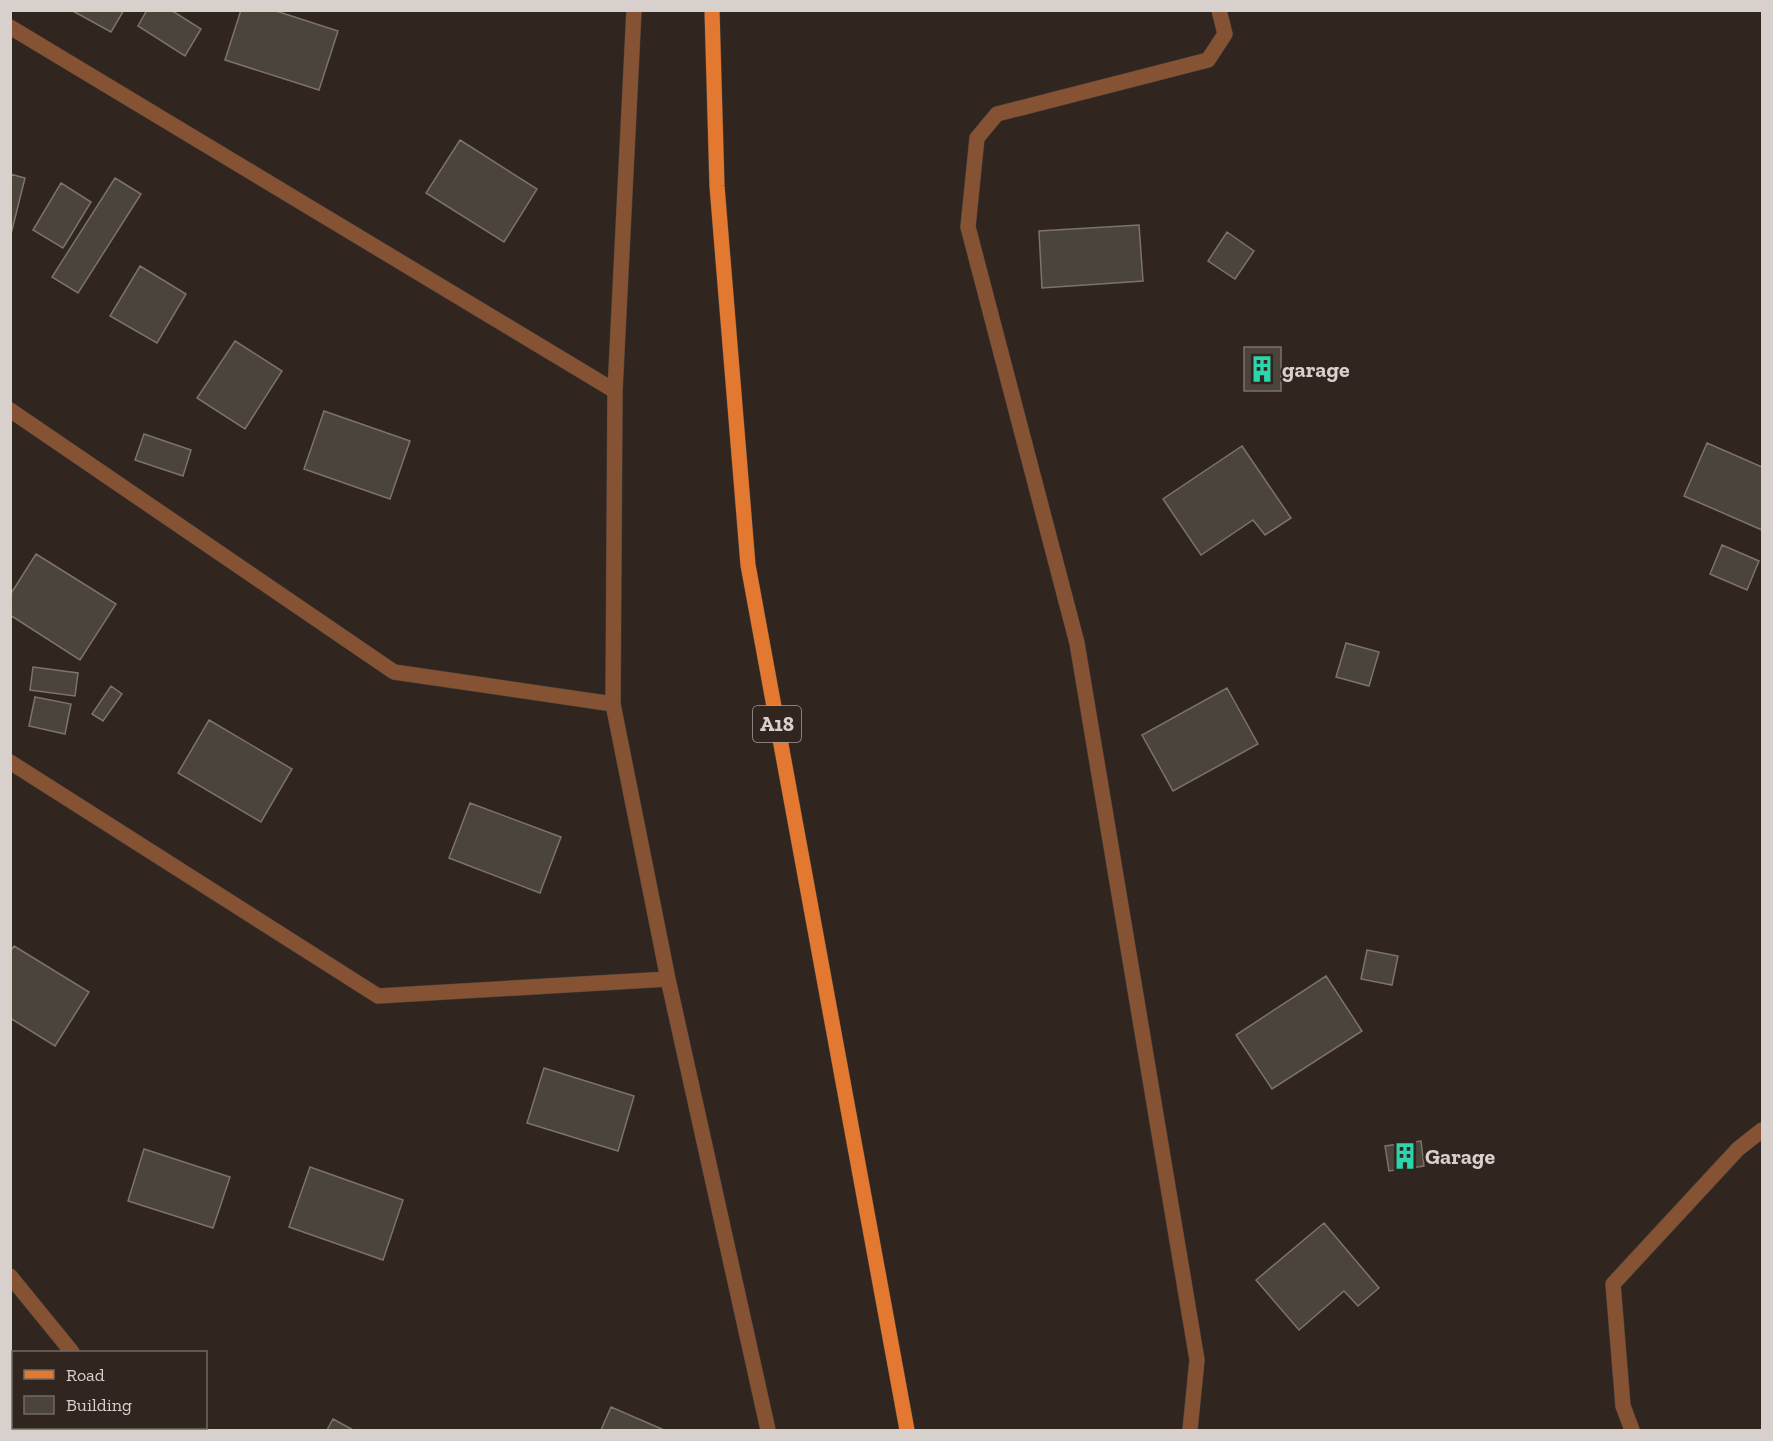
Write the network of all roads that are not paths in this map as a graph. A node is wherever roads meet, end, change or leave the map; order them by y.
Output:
1 (634, 10) edge
2 (712, 10) edge
3 (1219, 10) edge
4 (10, 27) edge
5 (615, 391) junction
6 (10, 410) edge
7 (613, 704) junction
8 (10, 762) edge
9 (668, 979) junction
10 (1762, 1130) edge
11 (10, 1276) edge
12 (70, 1351) edge
13 (768, 1431) edge
14 (907, 1431) edge
15 (1190, 1431) edge
16 (1632, 1431) edge

1 - 5 street
2 - 14 main road, A18
3 - 15 street
4 - 5 street
5 - 7 street
6 - 7 street
7 - 9 street
8 - 9 street
9 - 13 street
10 - 16 street
11 - 12 street

